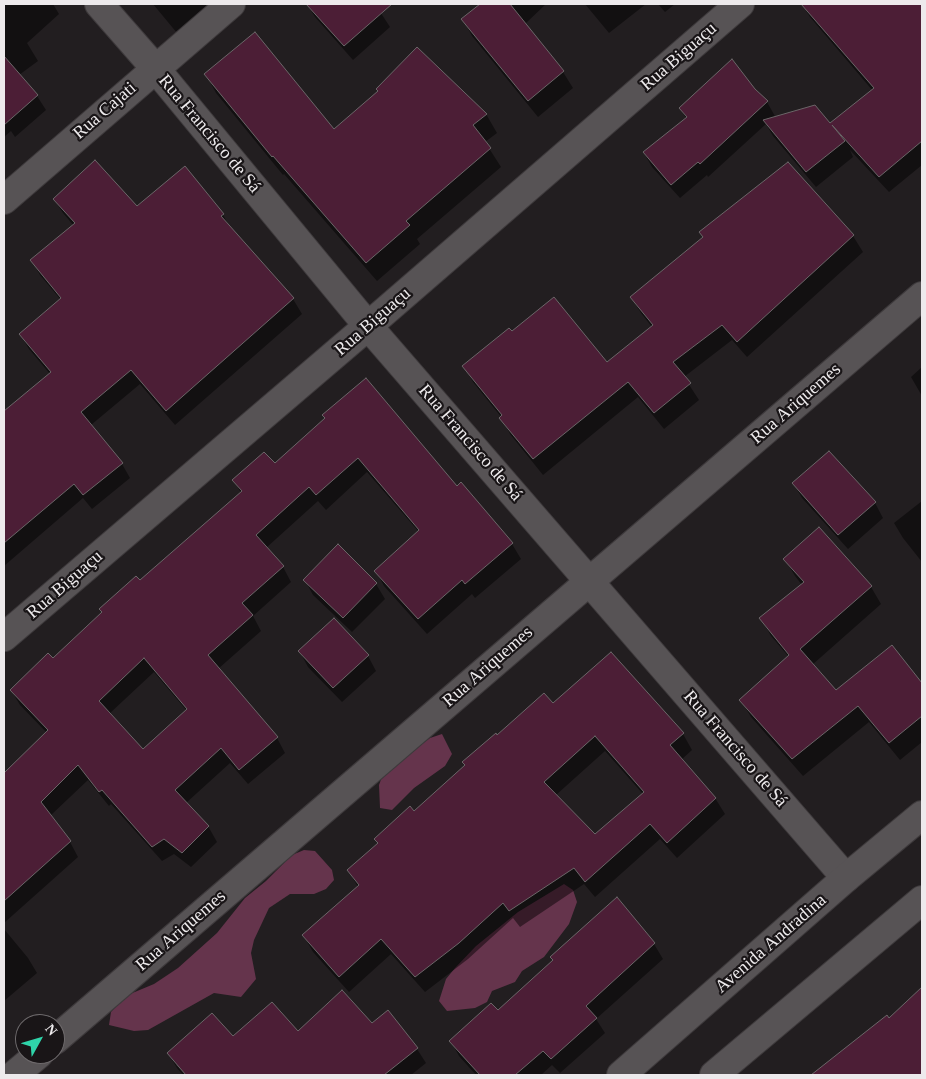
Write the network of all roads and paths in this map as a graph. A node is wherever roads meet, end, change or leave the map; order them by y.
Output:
1 (99, 4) edge
2 (231, 4) edge
3 (740, 4) edge
4 (155, 68) junction
5 (4, 200) edge
6 (922, 296) edge
7 (368, 326) junction
8 (590, 581) junction
9 (4, 638) edge
10 (922, 815) edge
11 (846, 878) junction
12 (922, 900) edge
13 (65, 1031) edge
14 (27, 1064) edge
15 (14, 1075) edge
16 (622, 1075) edge
17 (714, 1075) edge

1 - 4 street, Rua Francisco de Sá
2 - 4 street, Rua Cajati
3 - 7 street, Rua Biguaçu
4 - 5 street, Rua Cajati
4 - 7 street, Rua Francisco de Sá
6 - 8 street, Rua Ariquemes
7 - 8 street, Rua Francisco de Sá
7 - 9 street, Rua Biguaçu
8 - 11 street, Rua Francisco de Sá
8 - 13 street, Rua Ariquemes
10 - 11 street, Avenida Andradina
11 - 16 street, Avenida Andradina
12 - 17 street
14 - 15 street

